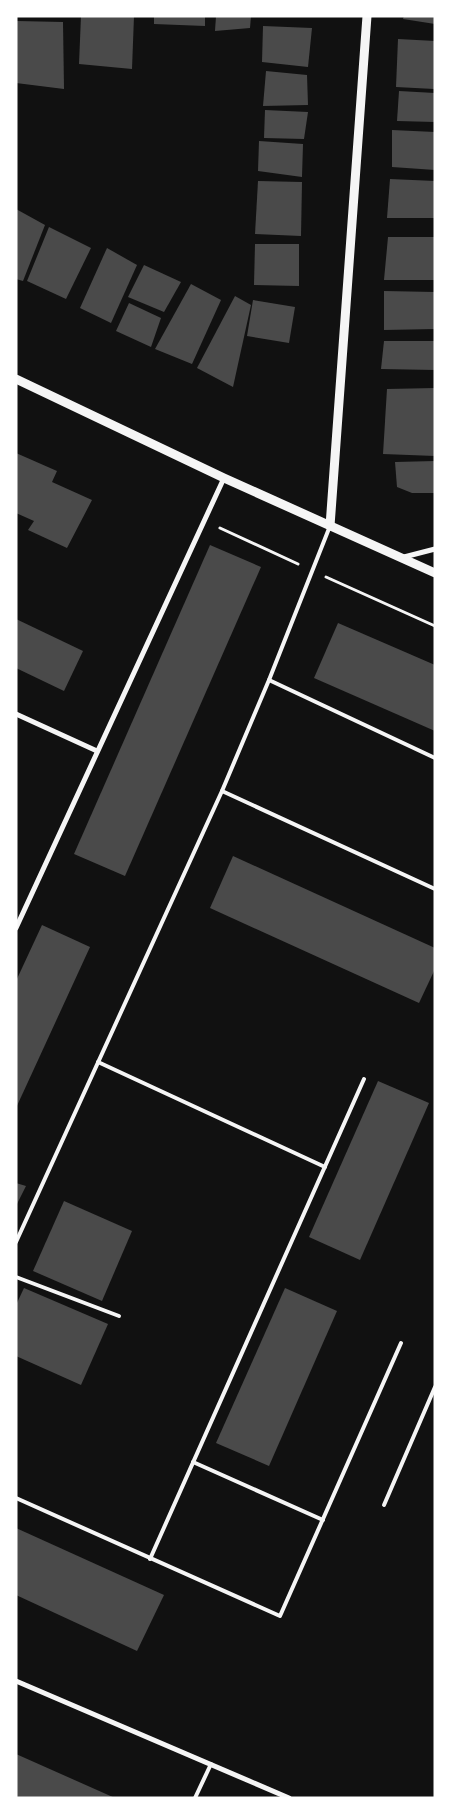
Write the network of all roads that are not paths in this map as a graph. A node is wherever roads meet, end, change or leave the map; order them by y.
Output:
1 (367, 16) edge
2 (16, 379) edge
3 (224, 478) junction
4 (330, 526) junction
5 (435, 549) edge
6 (400, 558) junction
7 (435, 573) edge
8 (269, 680) junction
9 (16, 714) edge
10 (97, 751) junction
11 (435, 758) edge
12 (222, 792) junction
13 (435, 888) edge
14 (16, 928) edge
15 (98, 1062) junction
16 (364, 1079) dead end
17 (325, 1167) junction
18 (16, 1242) edge
19 (16, 1277) edge
20 (119, 1316) dead end
21 (401, 1343) dead end
22 (435, 1387) edge
23 (193, 1462) junction
24 (16, 1498) edge
25 (384, 1505) dead end
26 (323, 1520) junction
27 (150, 1559) junction
28 (16, 1681) edge
29 (211, 1764) junction
30 (195, 1798) edge
31 (290, 1798) edge

1 - 4 street
2 - 3 street
3 - 4 street
3 - 10 street
4 - 6 street
4 - 8 lane
5 - 6 street
6 - 7 street
8 - 11 lane
8 - 12 lane
9 - 10 street
10 - 14 street
12 - 13 lane
12 - 15 lane
15 - 17 lane
15 - 18 lane
16 - 17 lane
17 - 23 lane
19 - 20 lane
21 - 26 lane
22 - 25 lane
23 - 26 lane
23 - 27 lane
24 - 27 lane
26 - 27 lane
28 - 29 street
29 - 30 lane
29 - 31 street

